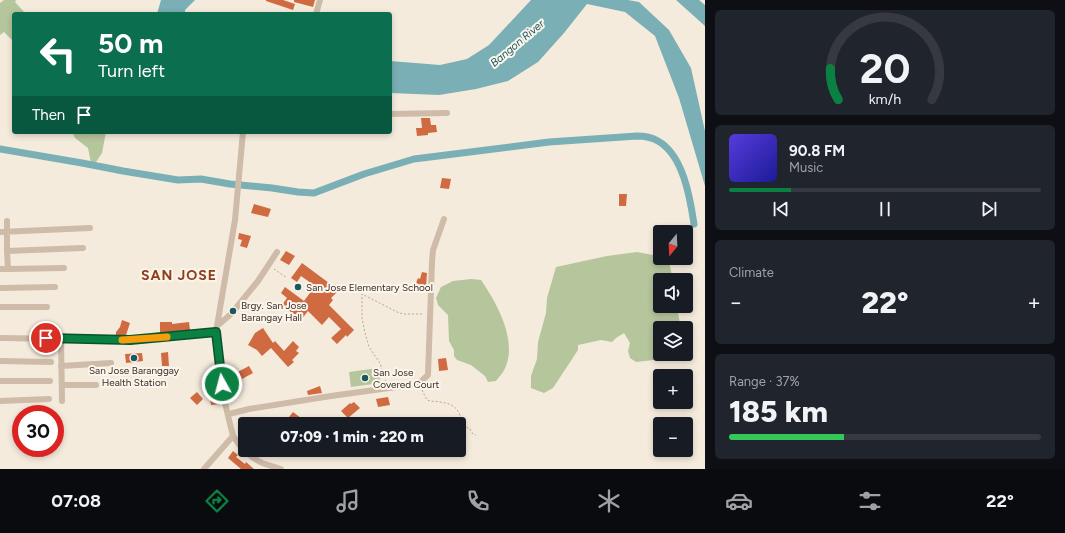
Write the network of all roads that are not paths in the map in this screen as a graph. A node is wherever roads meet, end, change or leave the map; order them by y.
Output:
1 (320, 0) edge
2 (317, 12) edge
3 (448, 113) dead end
4 (392, 114) edge
5 (242, 134) edge
6 (444, 220) dead end
7 (7, 221) dead end
8 (90, 228) dead end
9 (3, 231) edge
10 (83, 248) dead end
11 (7, 251) junction
12 (277, 252) dead end
13 (64, 268) dead end
14 (0, 269) edge
15 (8, 269) junction
16 (55, 287) dead end
17 (0, 288) edge
18 (0, 307) edge
19 (47, 307) dead end
20 (236, 308) dead end
21 (231, 314) dead end
22 (217, 329) junction
23 (0, 338) edge
24 (61, 338) junction
25 (0, 361) edge
26 (51, 362) dead end
27 (111, 363) dead end
28 (61, 366) junction
29 (0, 381) edge
30 (50, 381) dead end
31 (62, 385) junction
32 (96, 385) dead end
33 (49, 399) dead end
34 (0, 401) edge
35 (62, 401) dead end
36 (229, 414) junction
37 (233, 436) junction
38 (204, 469) edge
39 (281, 469) edge

1 - 2 street
3 - 4 street
5 - 22 street
6 - 36 street
7 - 9 street
8 - 9 street
9 - 11 street
10 - 11 street
11 - 15 street
12 - 20 street
13 - 15 street
14 - 15 street
16 - 17 street
18 - 19 street
21 - 22 street
22 - 24 street
22 - 36 street
23 - 24 street
24 - 28 street
25 - 26 street
27 - 28 street
28 - 31 street
29 - 30 street
31 - 32 street
31 - 35 street
33 - 34 street
36 - 37 street
37 - 38 street
37 - 39 street

